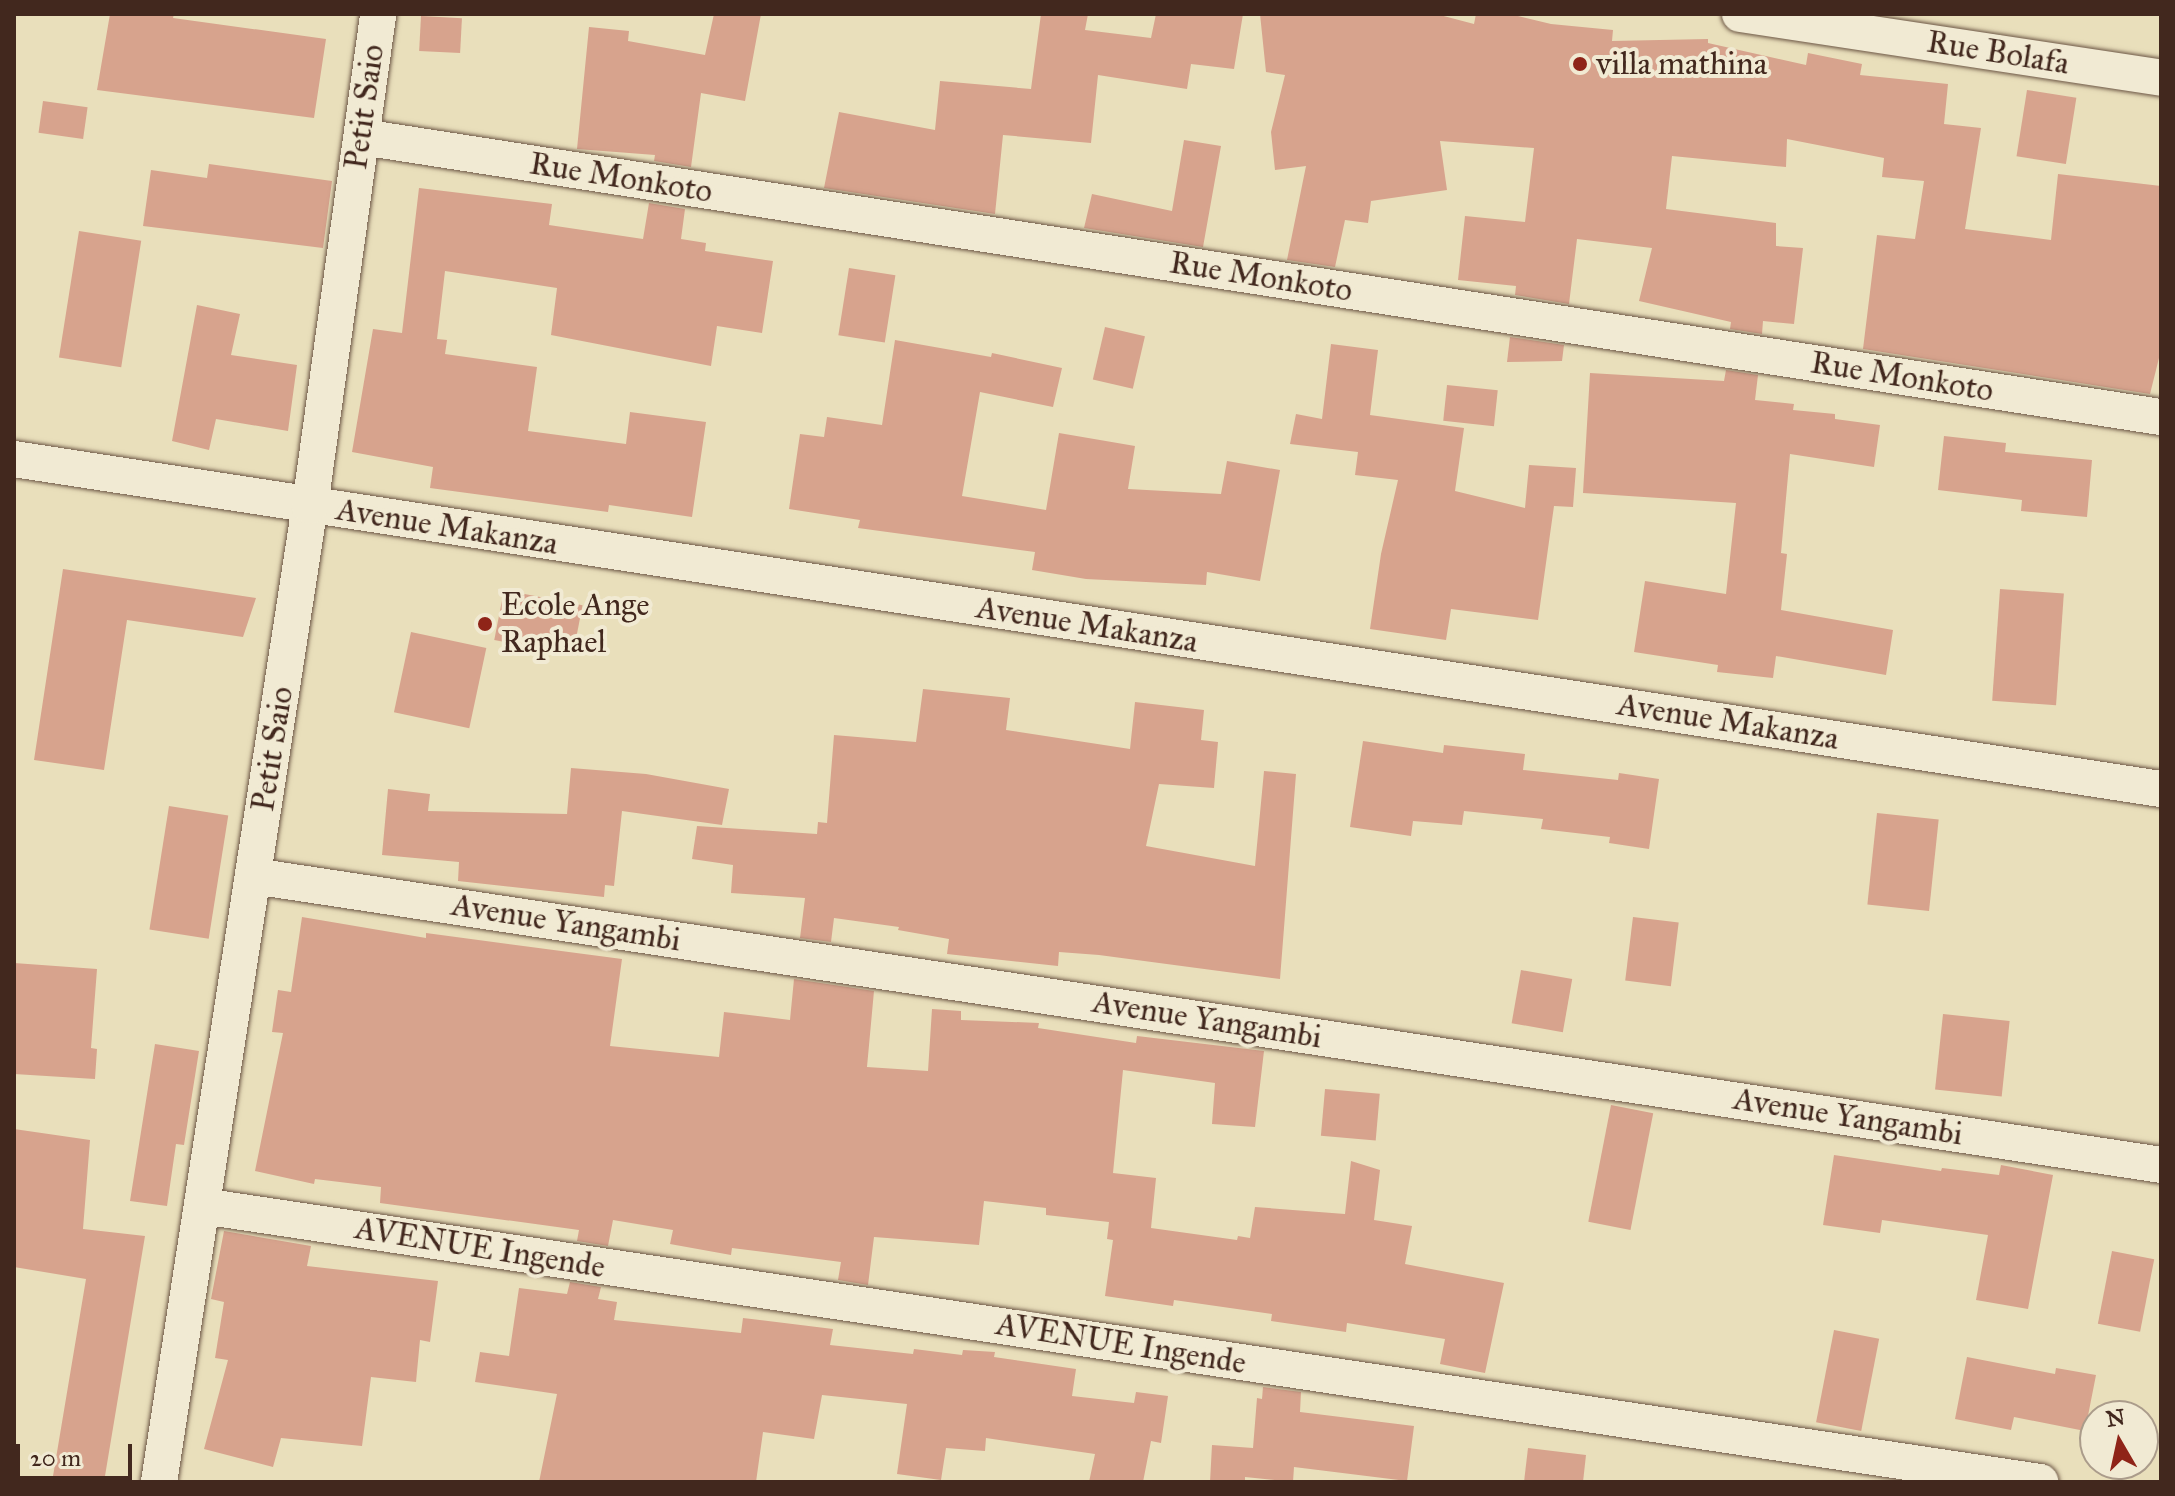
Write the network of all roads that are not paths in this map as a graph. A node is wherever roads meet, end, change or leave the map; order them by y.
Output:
1 (378, 14) edge
2 (1740, 14) edge
3 (2161, 78) edge
4 (362, 137) junction
5 (2161, 417) edge
6 (14, 459) edge
7 (310, 506) junction
8 (2161, 789) edge
9 (253, 876) junction
10 (2161, 1165) edge
11 (202, 1206) junction
12 (159, 1482) edge
13 (2040, 1482) edge

1 - 4 street, Petit Saio
2 - 3 street, Rue Bolafa
4 - 5 street, Rue Monkoto
4 - 7 street, Petit Saio
6 - 7 street, Avenue Makanza
7 - 8 street, Avenue Makanza
7 - 9 street, Petit Saio
9 - 10 street, Avenue Yangambi
9 - 11 street, Petit Saio
11 - 12 street, Petit Saio
11 - 13 street, AVENUE Ingende

